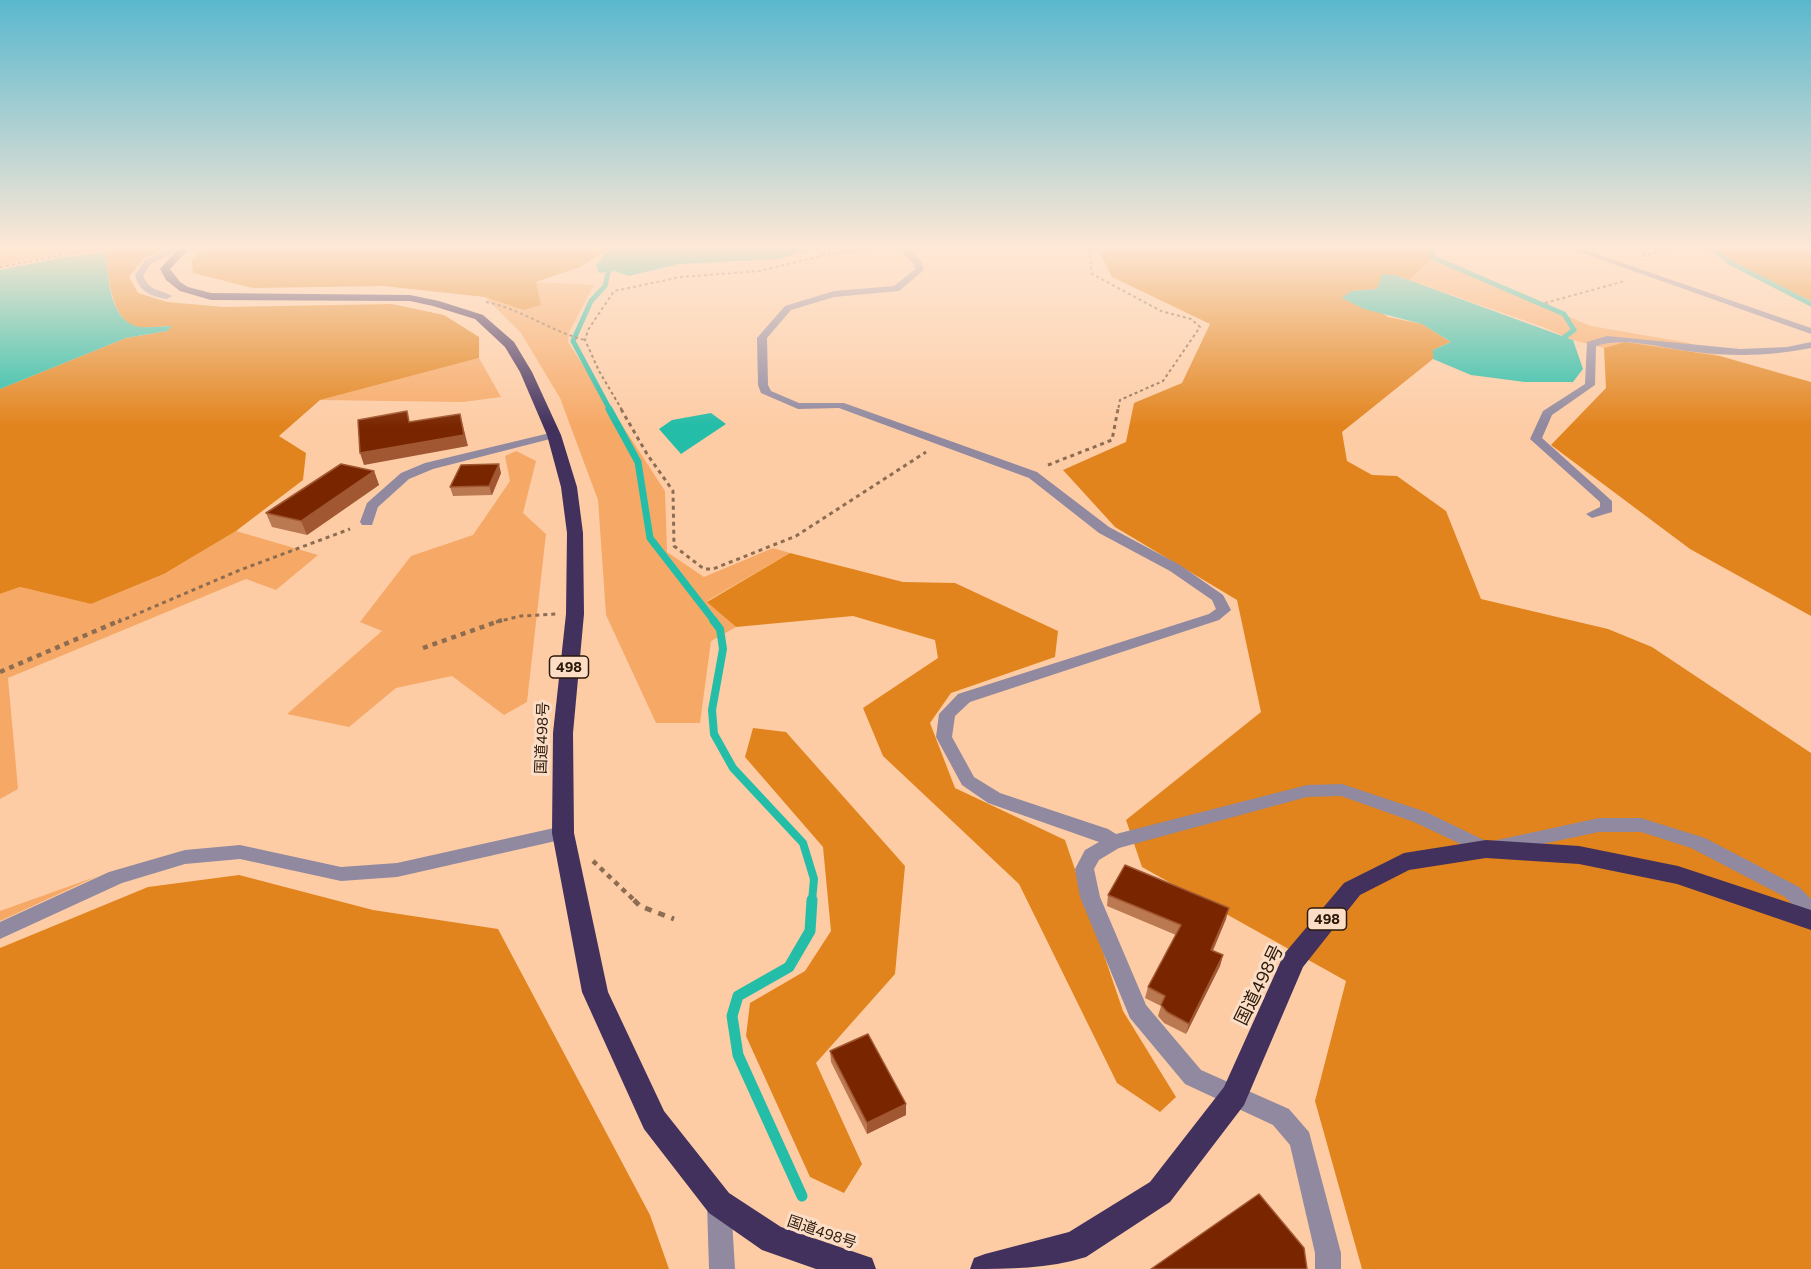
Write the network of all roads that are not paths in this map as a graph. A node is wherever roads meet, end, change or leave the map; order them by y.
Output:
1 (453, 308) edge
2 (788, 308) edge
3 (1746, 308) edge
4 (1811, 331) edge
5 (1811, 345) edge
6 (554, 435) junction
7 (1592, 514) dead end
8 (368, 522) road end
9 (563, 833) junction
10 (1113, 842) junction
11 (1486, 849) junction
12 (1811, 911) edge
13 (1811, 920) edge
14 (0, 931) edge
15 (1234, 1096) junction
16 (719, 1203) junction
17 (722, 1269) edge
18 (861, 1269) edge
19 (985, 1269) edge
20 (1328, 1269) edge

1 - 6 highway, 国道498号 / 498
2 - 10 street
3 - 4 street
5 - 7 street
6 - 8 street
6 - 9 highway, 国道498号 / 498
9 - 14 street
9 - 16 highway, 国道498号 / 498
10 - 11 street
10 - 15 street
11 - 12 street
11 - 13 highway, 国道498号 / 498
11 - 15 highway, 国道498号 / 498
15 - 19 highway, 国道498号 / 498
15 - 20 street
16 - 17 street
16 - 18 highway, 国道498号 / 498

